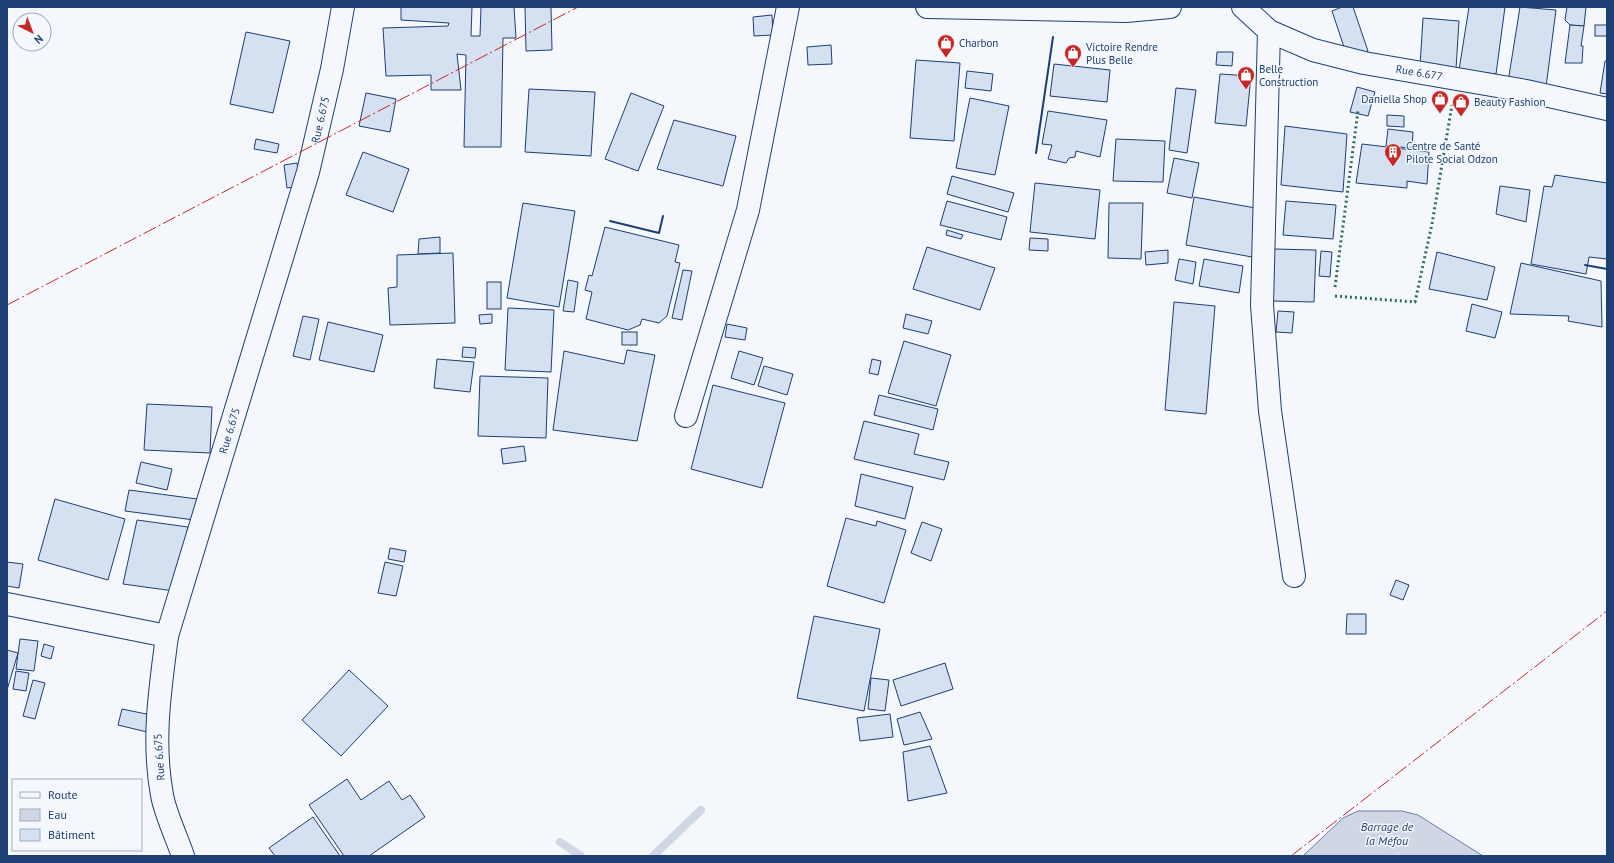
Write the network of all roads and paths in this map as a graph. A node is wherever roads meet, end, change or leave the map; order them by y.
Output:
1 (343, 7) edge
2 (788, 7) edge
3 (927, 7) edge
4 (1170, 7) edge
5 (1243, 7) edge
6 (1269, 31) junction
7 (1607, 109) edge
8 (686, 416) dead end
9 (1294, 576) dead end
10 (7, 604) edge
11 (167, 636) junction
12 (183, 856) edge

1 - 11 main road, Rue 6.675
2 - 8 main road
3 - 4 main road
5 - 6 main road, Rue 6.677
6 - 7 main road, Rue 6.677
6 - 9 main road
10 - 11 main road
11 - 12 main road, Rue 6.675

